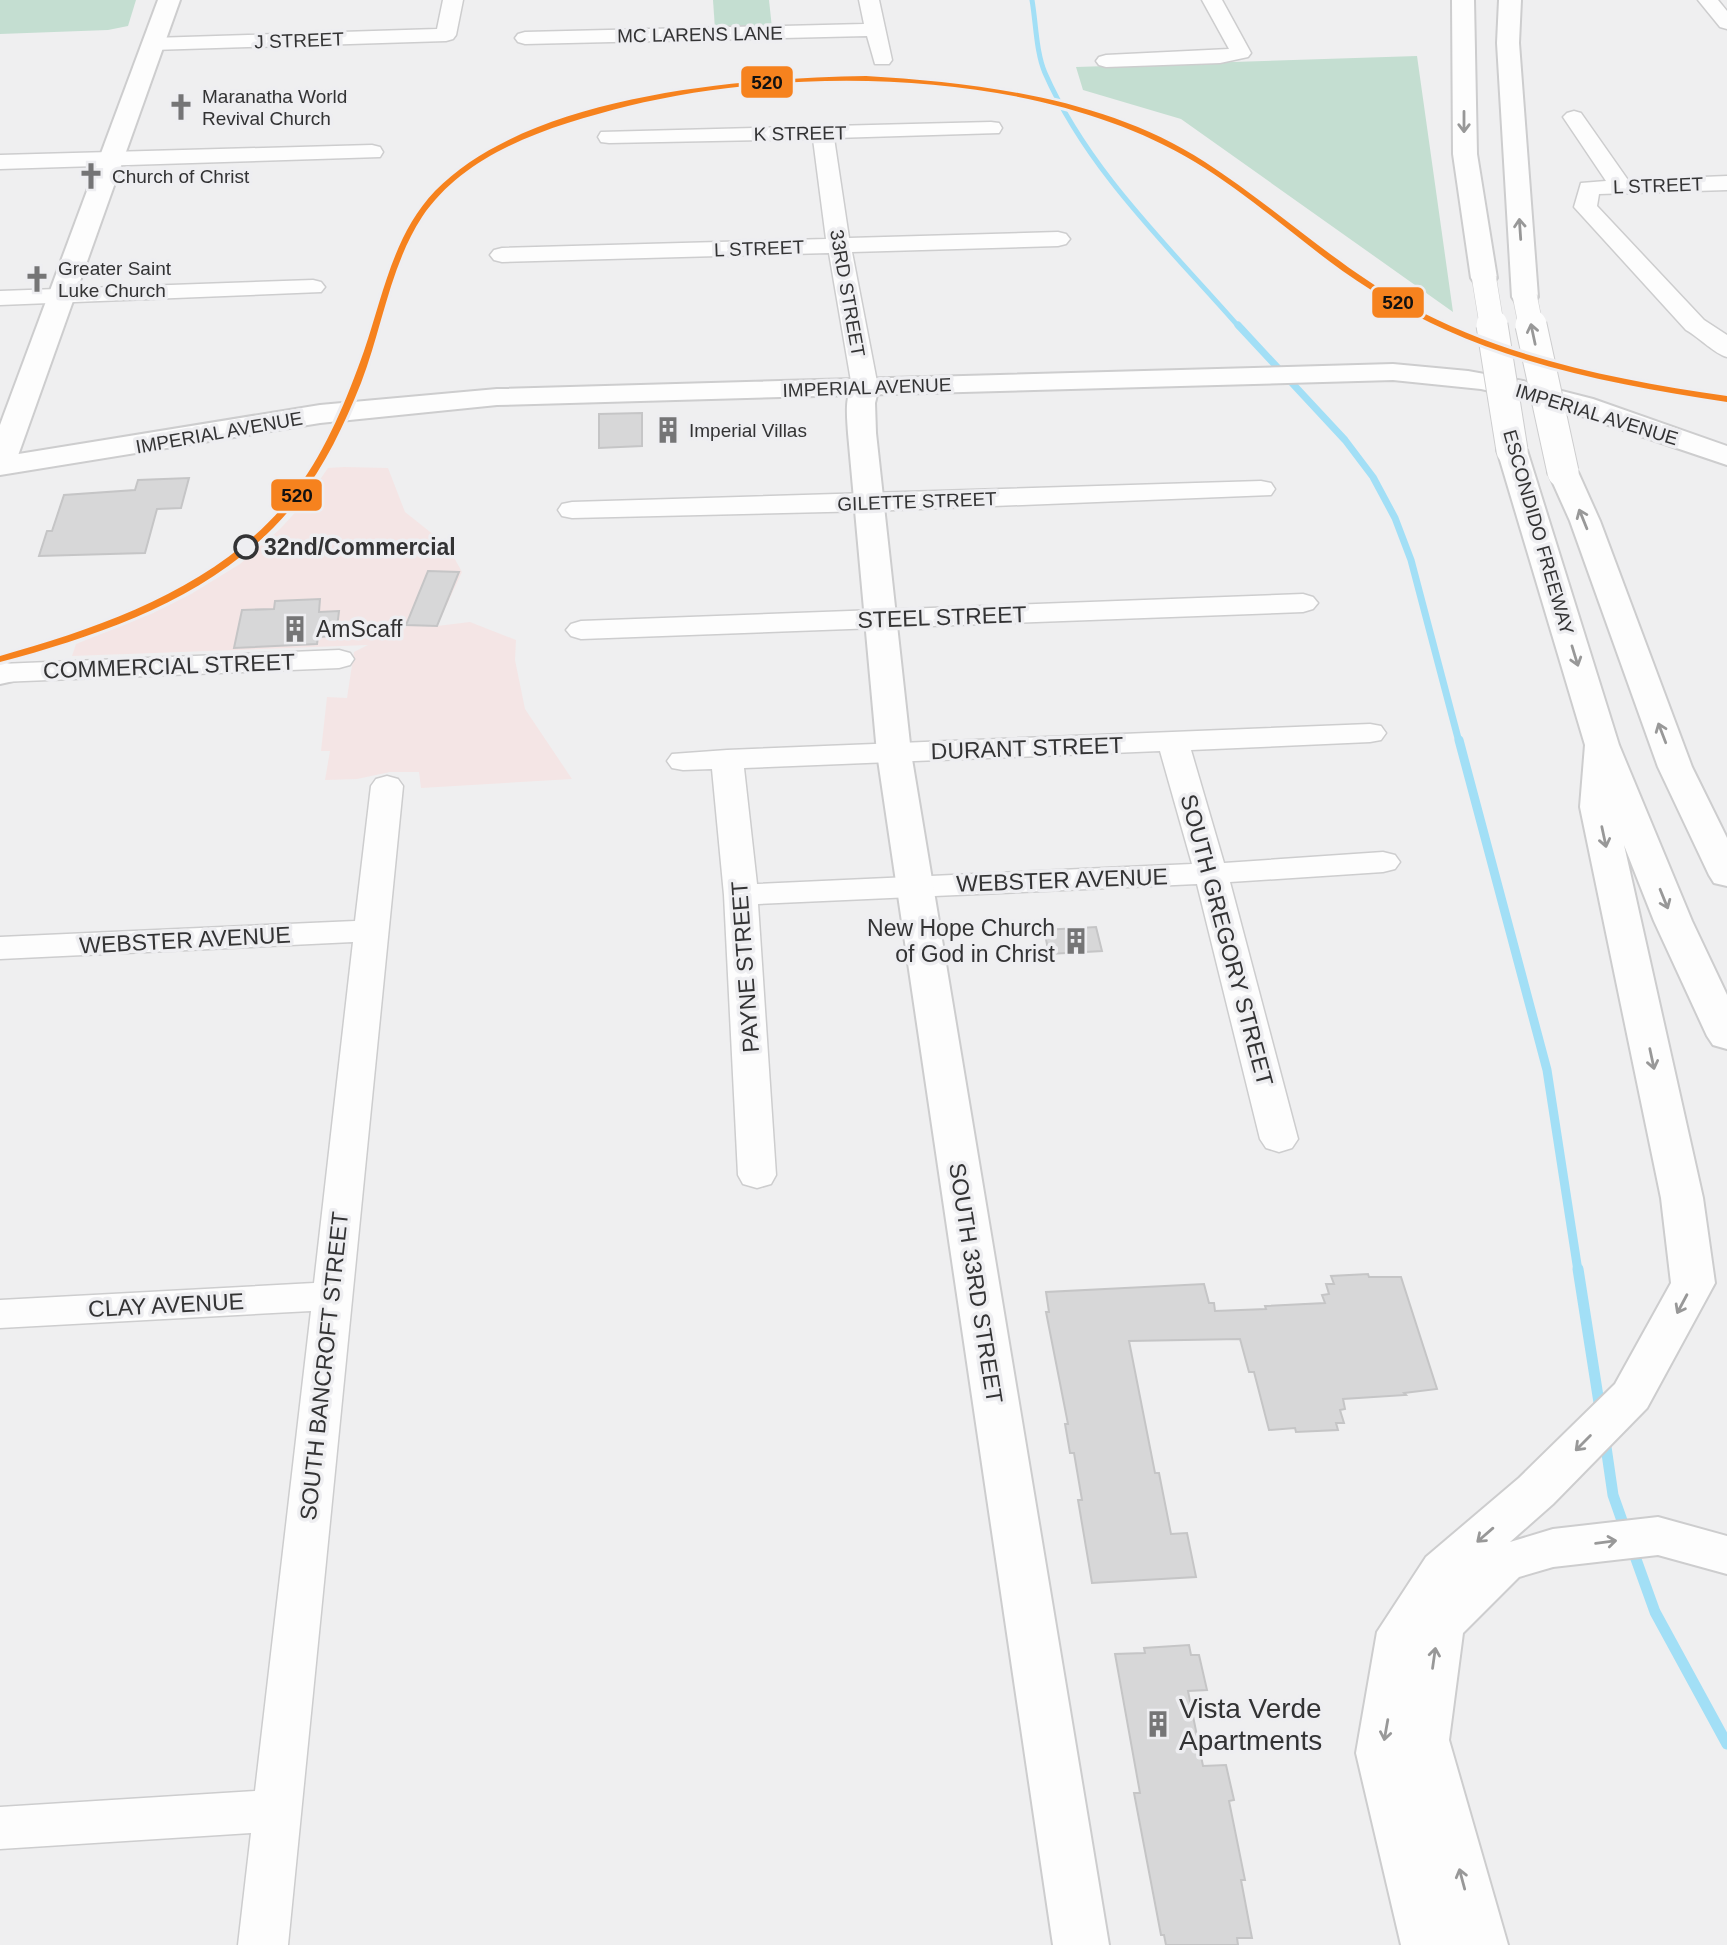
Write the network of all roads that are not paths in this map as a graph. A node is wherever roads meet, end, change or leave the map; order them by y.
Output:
1 (169, 0) edge
2 (453, 0) edge
3 (869, 0) edge
4 (1212, 0) edge
5 (1463, 0) edge
6 (1510, 0) edge
7 (1530, 0) edge
8 (875, 30) junction
9 (525, 38) dead end
10 (1508, 43) junction
11 (152, 44) junction
12 (882, 60) dead end
13 (1106, 61) dead end
14 (1574, 117) dead end
15 (991, 128) dead end
16 (822, 133) junction
17 (609, 137) dead end
18 (372, 152) dead end
19 (111, 159) junction
20 (0, 162) edge
21 (1727, 183) edge
22 (1621, 186) junction
23 (1058, 239) dead end
24 (839, 246) junction
25 (502, 255) dead end
26 (313, 287) dead end
27 (62, 296) junction
28 (0, 298) edge
29 (1722, 340) edge
30 (865, 387) junction
31 (1727, 456) edge
32 (0, 465) edge
33 (1261, 489) dead end
34 (870, 503) junction
35 (572, 510) dead end
36 (1303, 603) dead end
37 (882, 619) junction
38 (580, 630) dead end
39 (339, 659) dead end
40 (2, 674) edge
41 (1370, 733) dead end
42 (1173, 742) junction
43 (1602, 745) junction
44 (894, 753) junction
45 (727, 759) junction
46 (683, 761) dead end
47 (387, 786) dead end
48 (1383, 862) dead end
49 (1211, 874) junction
50 (1727, 875) edge
51 (914, 886) junction
52 (741, 895) junction
53 (371, 931) junction
54 (0, 948) edge
55 (1727, 1036) edge
56 (1279, 1139) dead end
57 (757, 1175) dead end
58 (332, 1296) junction
59 (0, 1314) edge
60 (1727, 1555) edge
61 (277, 1810) junction
62 (0, 1828) edge
63 (263, 1945) edge
64 (1081, 1945) edge
65 (1429, 1945) edge
66 (1480, 1945) edge

1 - 11 main road
2 - 11 street, J STREET
3 - 8 street
4 - 13 street
5 -> 43 main road, ESCONDIDO FREEWAY, bridge
6 - 10 main road, ESCONDIDO FREEWAY
7 - 10 main road
8 - 9 street, MC LARENS LANE
8 - 12 street
50 -> 10 main road, ESCONDIDO FREEWAY, bridge
11 - 19 main road
14 - 22 street
15 - 16 street, K STREET
16 - 17 street, K STREET
16 - 24 street, 33RD STREET
18 - 19 street
19 - 20 street
19 - 27 main road
21 - 22 street, L STREET
22 - 29 street, L STREET
23 - 24 street, L STREET
24 - 25 street, L STREET
24 - 30 street, 33RD STREET
26 - 27 street
27 - 28 street
27 - 32 main road
30 - 31 main road, IMPERIAL AVENUE
30 - 32 main road, IMPERIAL AVENUE
30 - 34 main road, 33RD STREET
33 - 34 street, GILETTE STREET
34 - 35 street, GILETTE STREET
34 - 37 main road, 33RD STREET
36 - 37 street, STEEL STREET
37 - 38 street, STEEL STREET
37 - 44 main road, SOUTH 33RD STREET
39 - 40 street, COMMERCIAL STREET
41 - 42 street, DURANT STREET
42 - 44 street, DURANT STREET
42 - 49 street, SOUTH GREGORY STREET
43 -> 55 main road, ESCONDIDO FREEWAY
43 -> 65 main road
44 - 45 street, DURANT STREET
44 - 51 main road, SOUTH 33RD STREET
45 - 46 street, DURANT STREET
45 - 52 street, PAYNE STREET
47 - 53 street, SOUTH BANCROFT STREET
48 - 49 street, WEBSTER AVENUE
49 - 51 street, WEBSTER AVENUE
49 - 56 street, SOUTH GREGORY STREET
51 - 52 street, WEBSTER AVENUE
51 - 64 main road, SOUTH 33RD STREET
52 - 57 street, PAYNE STREET
53 - 54 street, WEBSTER AVENUE
53 - 58 street, SOUTH BANCROFT STREET
58 - 59 street, CLAY AVENUE
58 - 61 street, SOUTH BANCROFT STREET
66 -> 60 main road
61 - 62 street
61 - 63 street, SOUTH BANCROFT STREET

